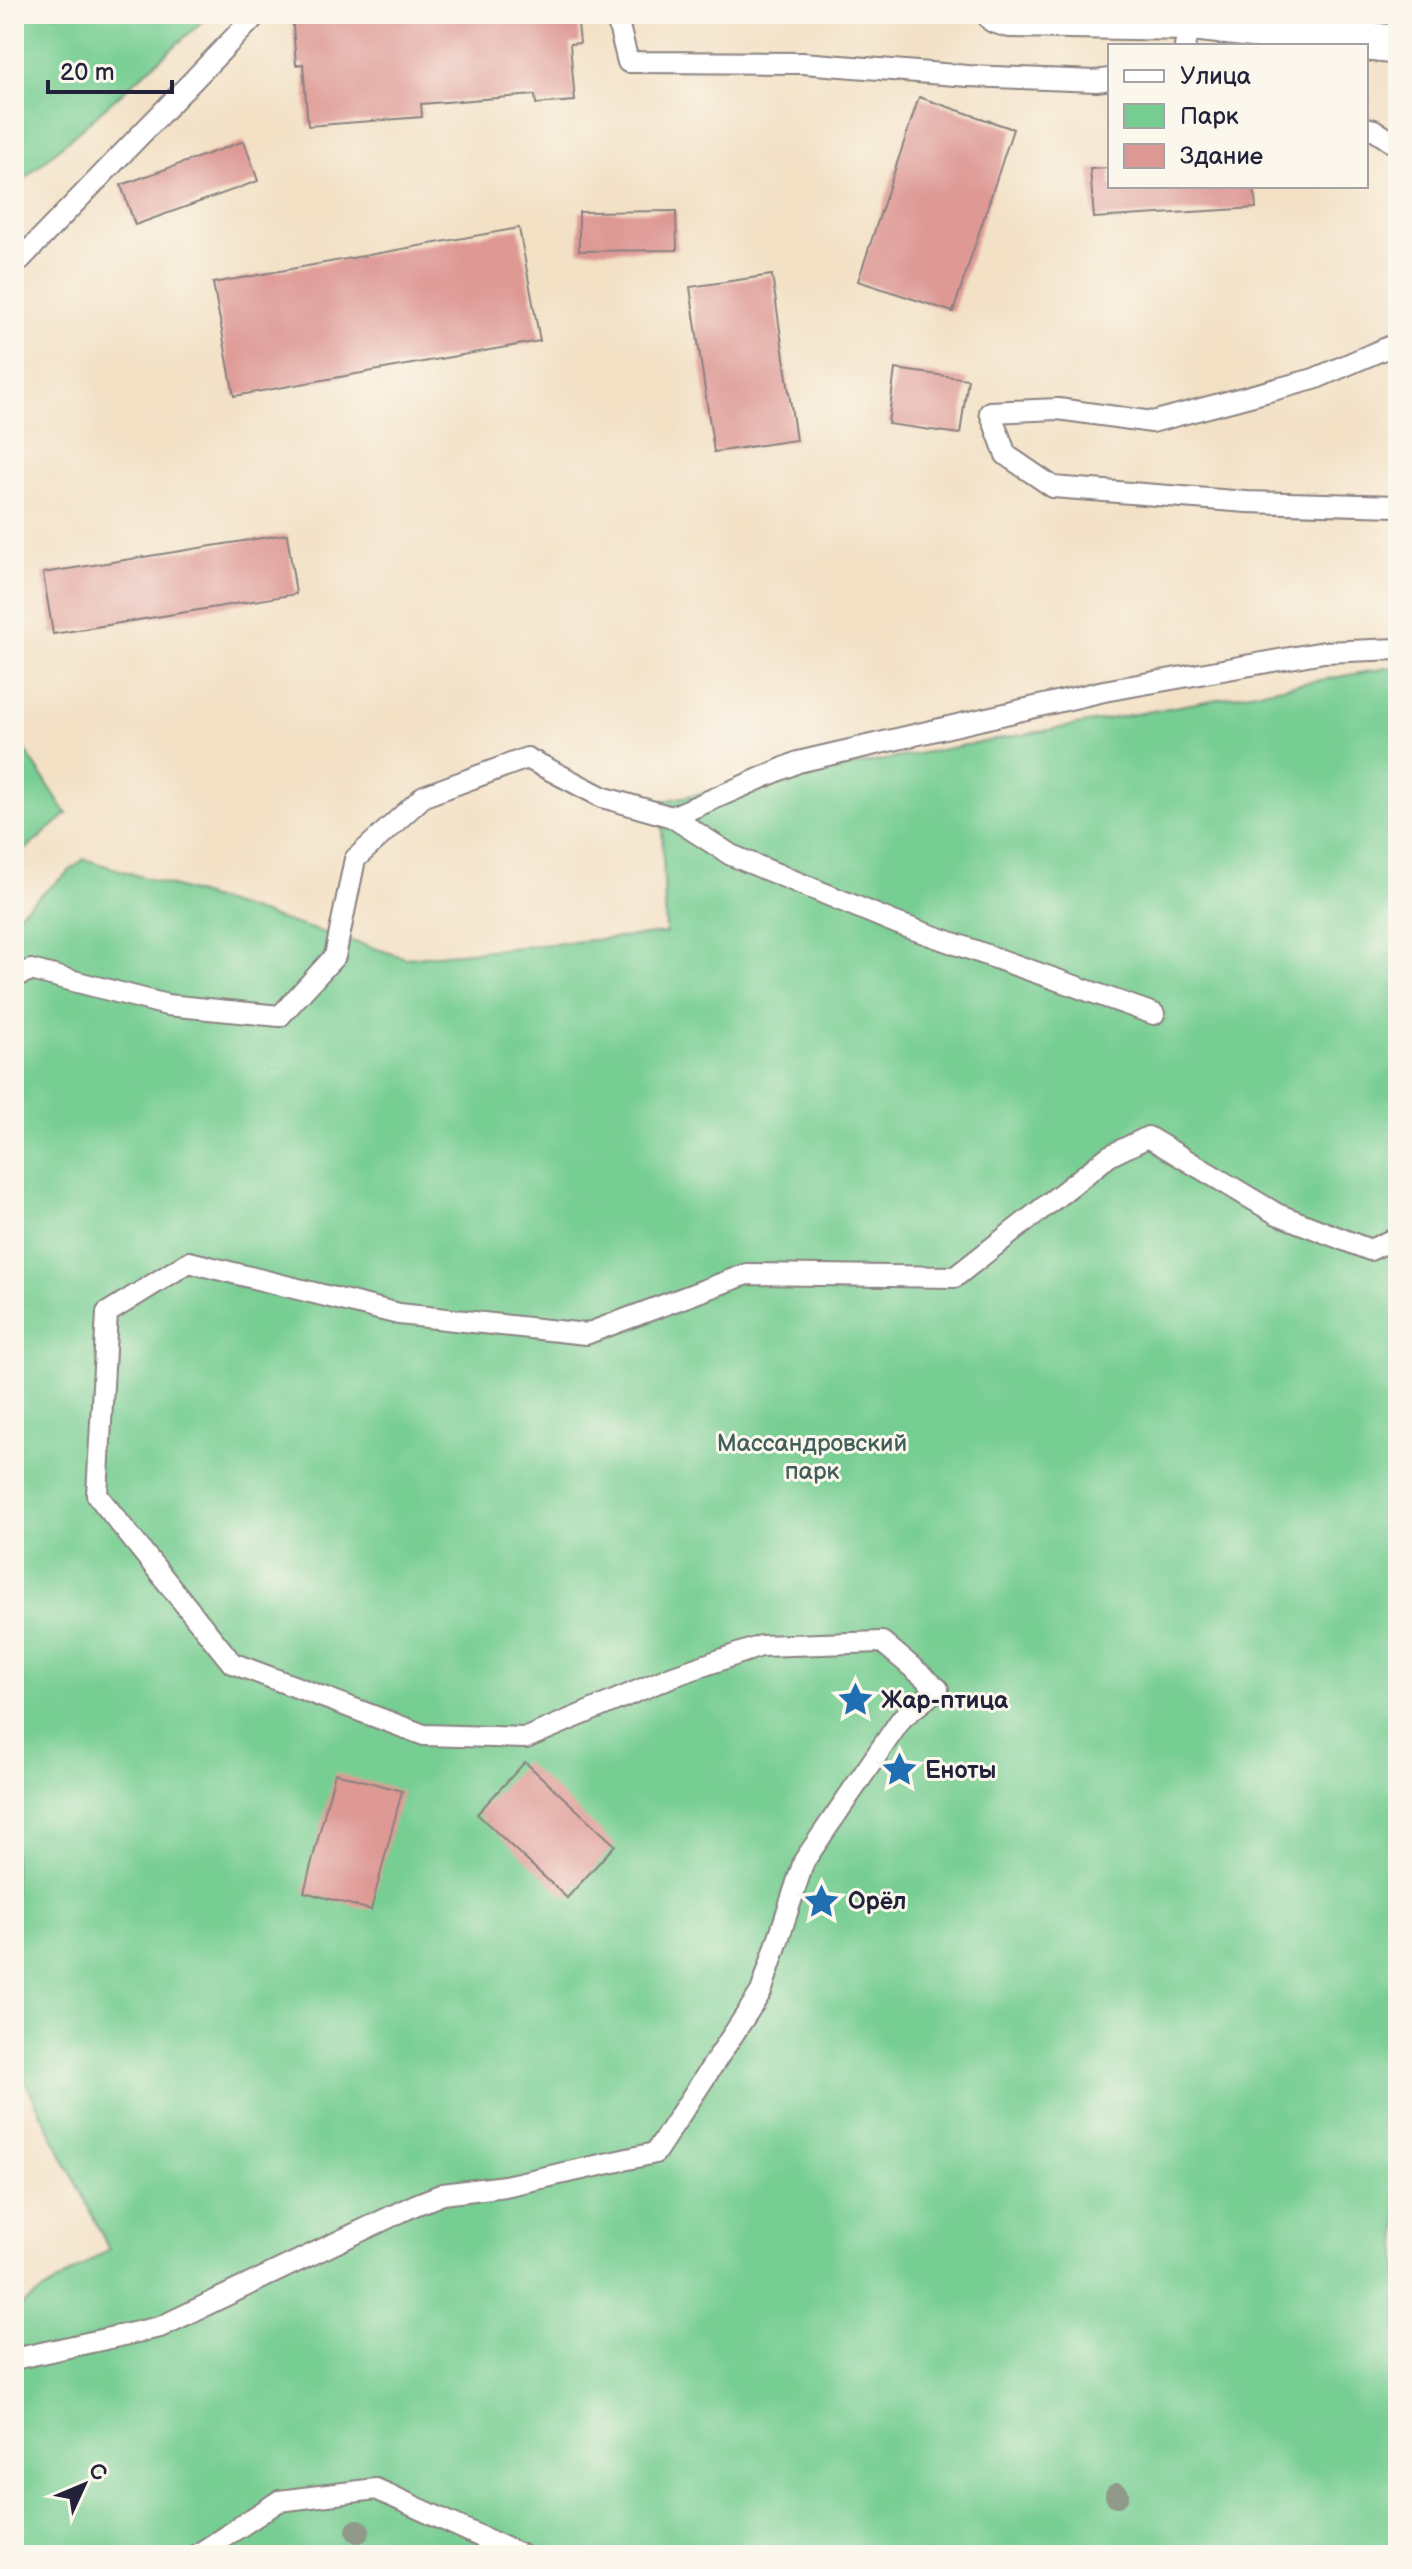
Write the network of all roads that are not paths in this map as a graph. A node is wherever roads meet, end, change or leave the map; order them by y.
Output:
1 (257, 14) edge
2 (616, 14) edge
3 (997, 14) edge
4 (1188, 34) edge
5 (1398, 45) edge
6 (1108, 79) edge
7 (1368, 128) edge
8 (1398, 146) edge
9 (14, 266) edge
10 (1398, 343) edge
11 (1398, 506) edge
12 (1398, 649) edge
13 (672, 817) junction
14 (14, 977) edge
15 (1154, 1014) dead end
16 (1398, 1237) edge
17 (14, 2359) edge
18 (197, 2555) edge
19 (521, 2555) edge

1 - 9 lane
2 - 6 lane
3 - 4 street
4 - 5 street
7 - 8 lane
10 - 11 lane
12 - 13 lane
13 - 14 lane
13 - 15 lane
16 - 17 lane
18 - 19 lane

